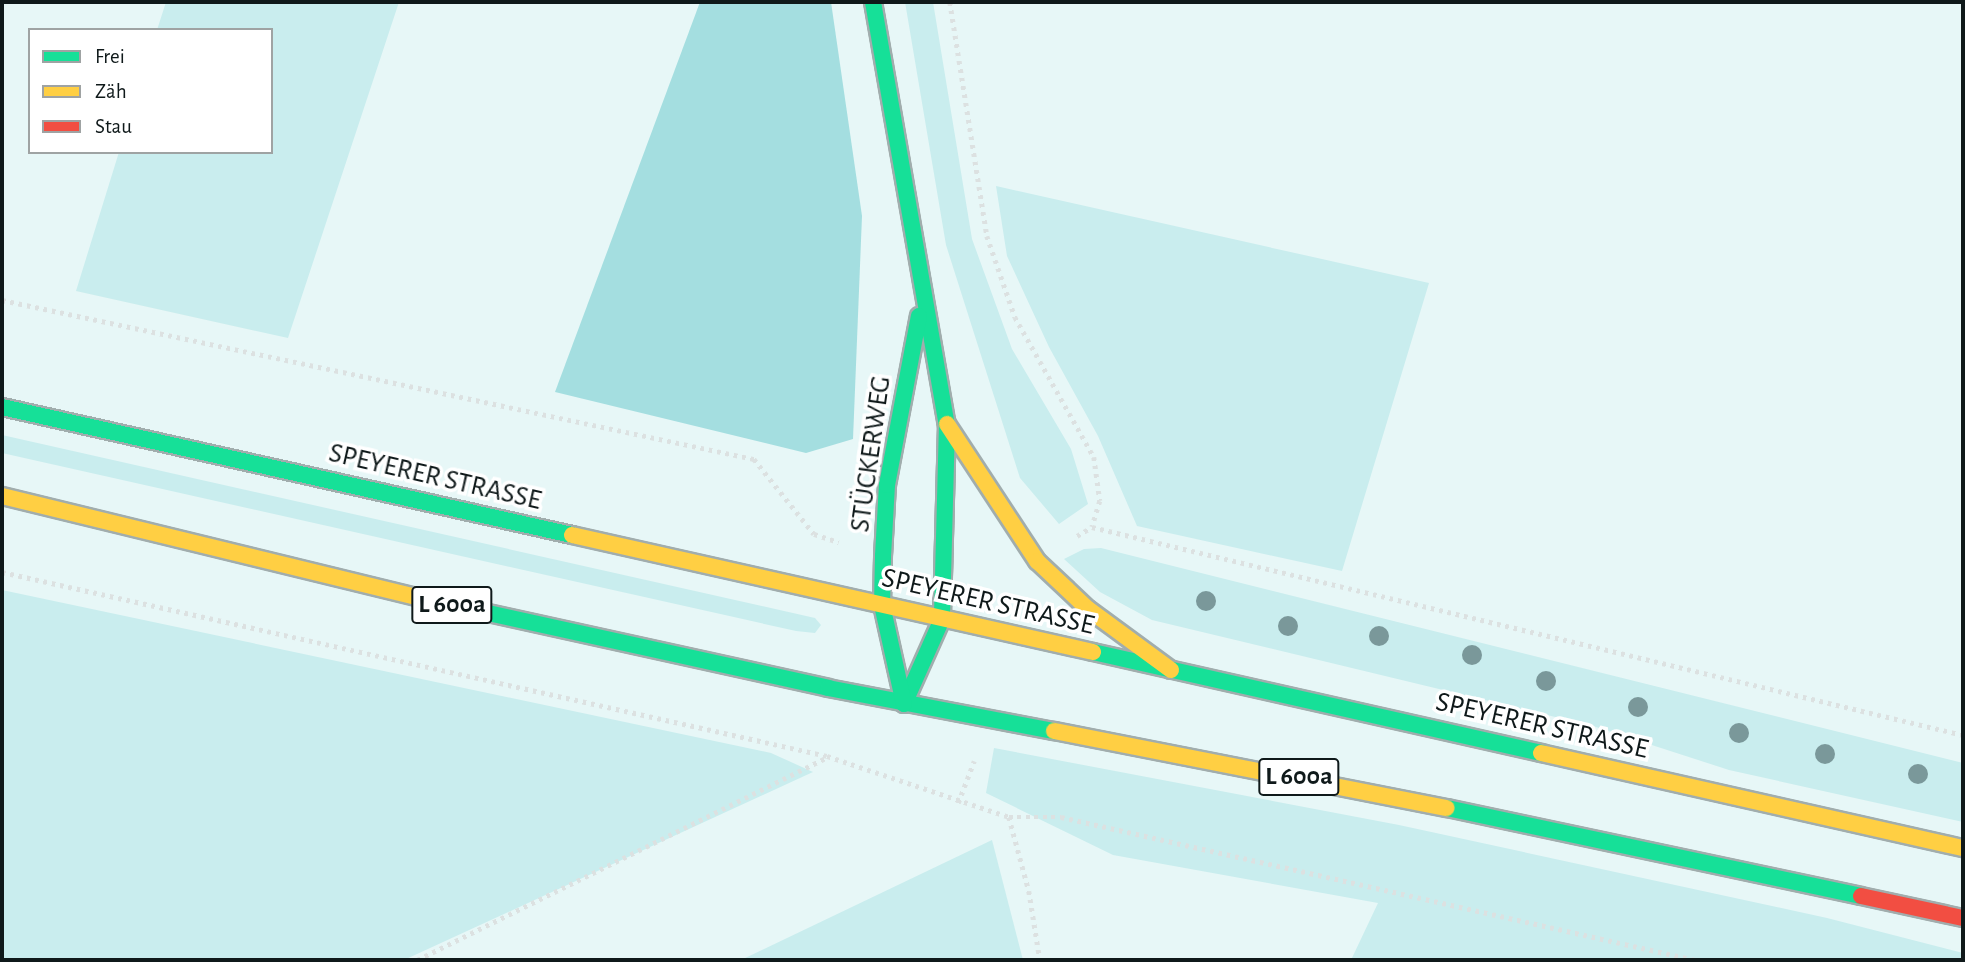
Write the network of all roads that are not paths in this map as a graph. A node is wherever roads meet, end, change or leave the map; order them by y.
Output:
1 (873, 2) edge
2 (923, 292) junction
3 (2, 407) edge
4 (947, 424) junction
5 (2, 496) edge
6 (882, 605) junction
7 (942, 618) junction
8 (1171, 670) junction
9 (904, 704) junction
10 (1963, 848) edge
11 (1963, 918) edge

1 - 2 main road, STÜCKERWEG
2 - 4 main road, STÜCKERWEG
2 - 6 main road, STÜCKERWEG
3 - 6 main road, SPEYERER STRASSE
4 - 7 main road, STÜCKERWEG
4 - 8 main road
5 - 9 main road, L 600a
6 - 7 main road, SPEYERER STRASSE
6 - 9 main road, STÜCKERWEG
7 - 8 main road, SPEYERER STRASSE
7 - 9 main road, STÜCKERWEG
8 - 10 main road, SPEYERER STRASSE
9 - 11 main road, L 600a

